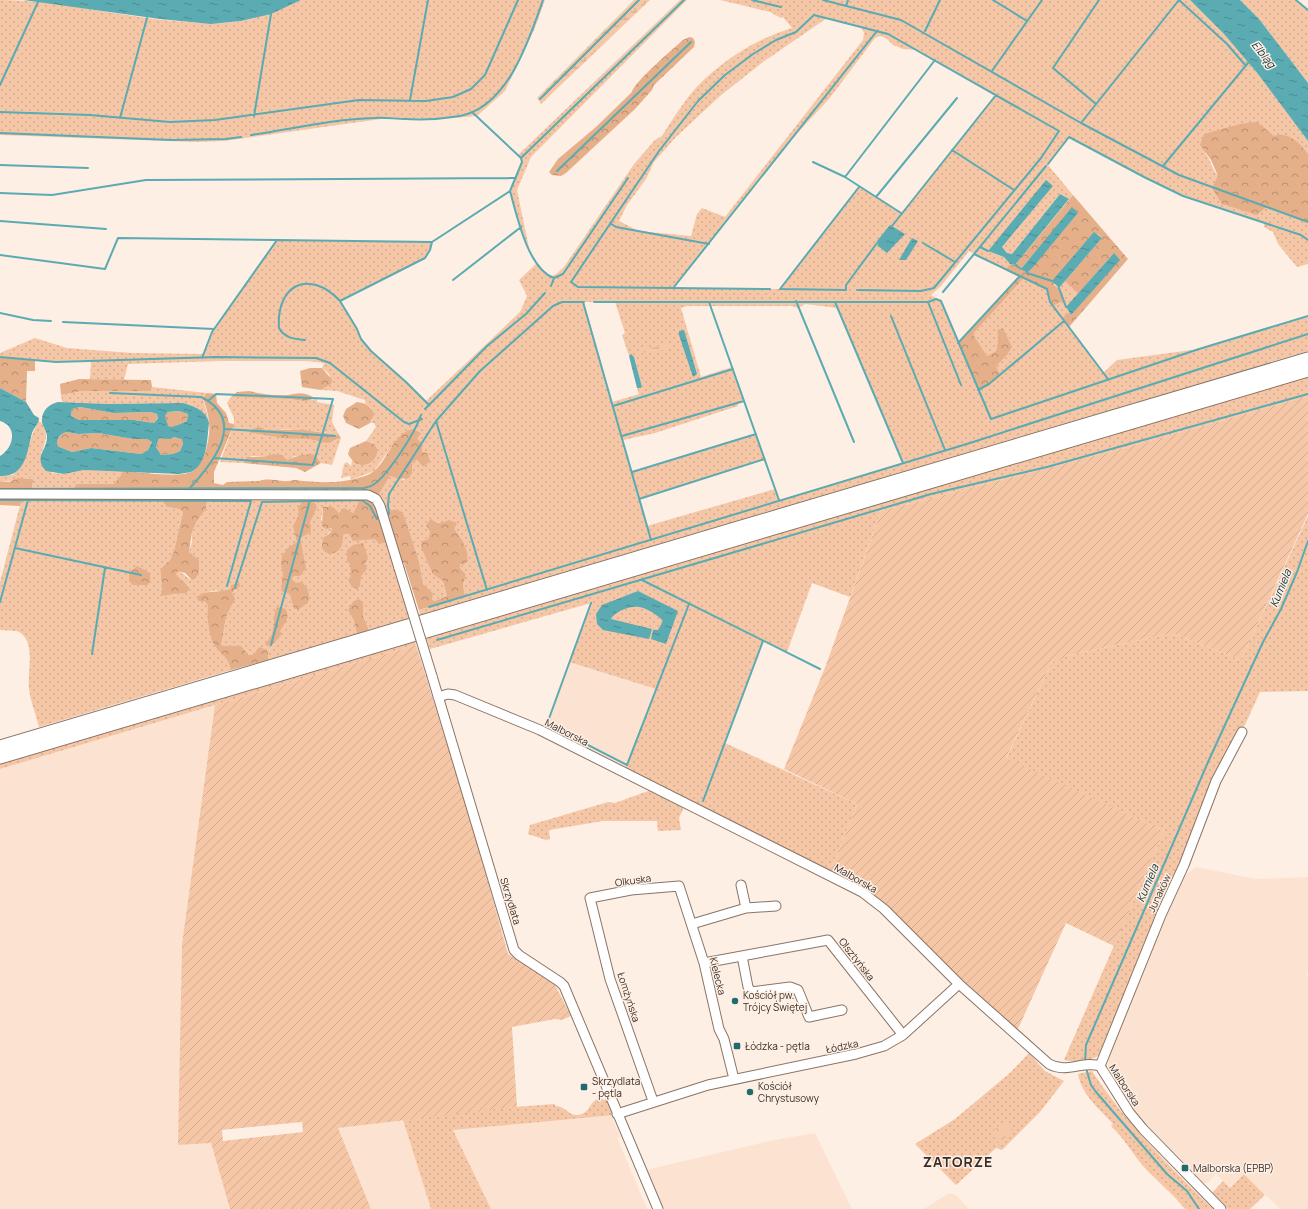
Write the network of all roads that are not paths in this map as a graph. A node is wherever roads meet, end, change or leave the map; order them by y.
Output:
1 (1308, 359) edge
2 (1308, 370) edge
3 (0, 494) edge
4 (438, 697) junction
5 (1242, 732) dead end
6 (0, 747) edge
7 (0, 757) edge
8 (741, 884) dead end
9 (679, 886) joint
10 (590, 898) joint
11 (776, 906) dead end
12 (746, 908) junction
13 (692, 924) junction
14 (742, 956) junction
15 (704, 963) junction
16 (959, 984) junction
17 (842, 1010) dead end
18 (903, 1035) junction
19 (1096, 1065) junction
20 (734, 1079) junction
21 (653, 1102) junction
22 (617, 1114) junction
23 (658, 1209) edge
24 (1221, 1209) edge

1 - 6 highway
2 - 7 highway
3 - 4 street, Skrzydlata, bridge
4 - 16 street, Malborska
4 - 22 street, Skrzydlata
5 - 19 street, Junaków
8 - 12 street
9 - 10 street, Olkuska
9 - 13 street, Kielecka
10 - 21 street, Łomżyńska
11 - 12 street
12 - 13 street
13 - 15 street, Kielecka
14 - 15 street, Olsztyńska
14 - 17 street
14 - 18 street, Olsztyńska
15 - 20 street, Kielecka
16 - 18 street, Łódzka
16 - 19 street, Malborska
18 - 20 street, Łódzka
19 - 24 street, Malborska
20 - 21 street, Łódzka
21 - 22 street, Łódzka
22 - 23 street, Skrzydlata

